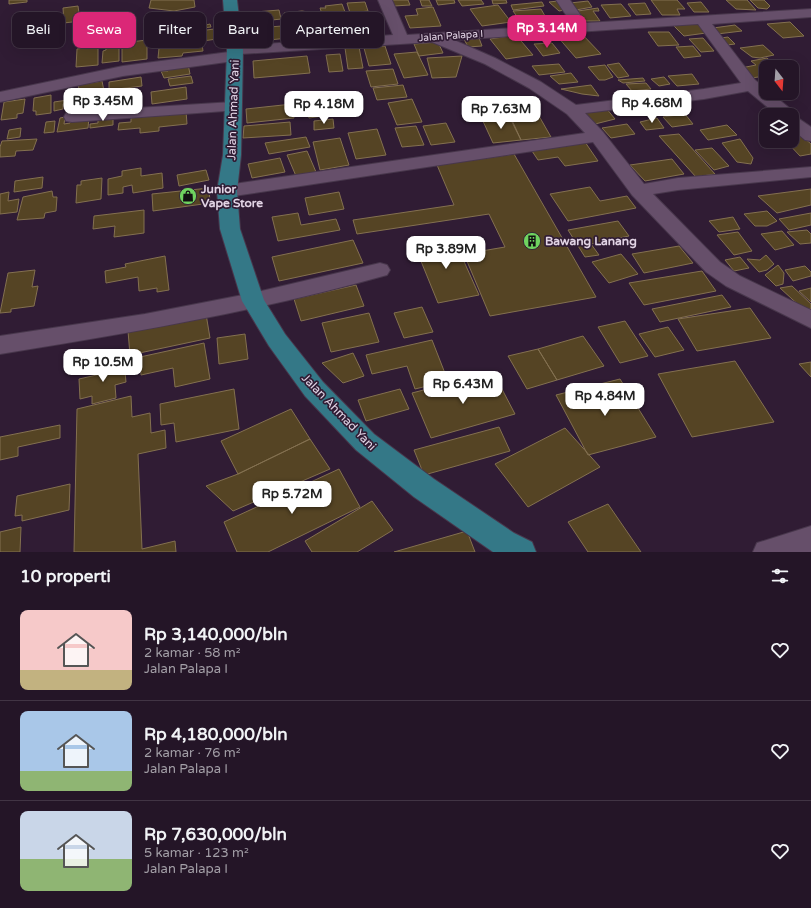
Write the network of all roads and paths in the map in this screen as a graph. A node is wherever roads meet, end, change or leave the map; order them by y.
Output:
1 (230, 0) edge
2 (385, 0) edge
3 (564, 0) edge
4 (811, 13) edge
5 (702, 20) junction
6 (582, 28) junction
7 (432, 37) junction
8 (402, 39) junction
9 (235, 53) junction
10 (749, 83) junction
11 (0, 97) edge
12 (233, 107) junction
13 (779, 108) edge
14 (573, 110) junction
15 (72, 117) dead end
16 (799, 126) edge
17 (597, 136) junction
18 (811, 136) edge
19 (811, 172) edge
20 (227, 191) junction
21 (639, 191) junction
22 (380, 270) dead end
23 (253, 302) junction
24 (811, 320) edge
25 (0, 345) edge
26 (811, 539) edge
27 (521, 552) edge
28 (767, 552) edge

1 - 9 main road, Jalan Ahmad Yani
2 - 8 street
3 - 6 street
4 - 5 street, Jalan Palapa I
5 - 6 street, Jalan Palapa I
5 - 10 street
6 - 7 street, Jalan Palapa I
7 - 8 street, Jalan Palapa I
7 - 14 street
8 - 9 street, Jalan Palapa I
9 - 11 street, Jalan Palapa I
9 - 12 main road, Jalan Ahmad Yani
10 - 13 street
10 - 14 street
12 - 15 street
12 - 20 main road, Jalan Ahmad Yani
14 - 17 street
16 - 18 street
17 - 20 street
17 - 21 street
19 - 21 street
20 - 23 main road, Jalan Ahmad Yani
21 - 24 street
22 - 23 street
23 - 25 street
23 - 27 main road, Jalan Ahmad Yani
26 - 28 street

